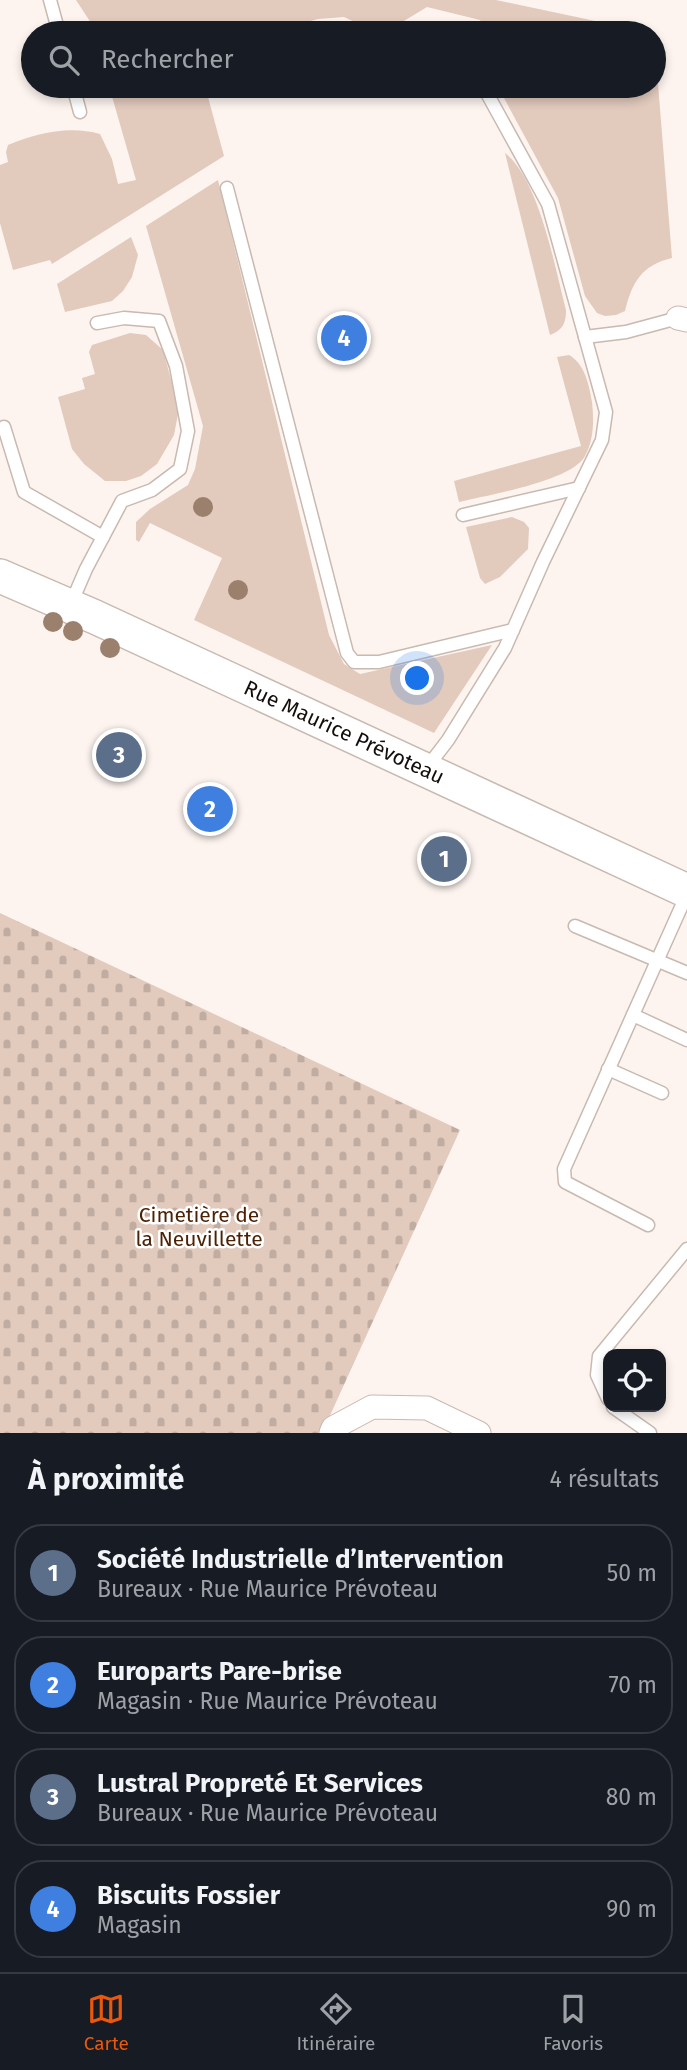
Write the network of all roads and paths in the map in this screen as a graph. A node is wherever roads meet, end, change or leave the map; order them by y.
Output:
1 (50, 0) edge
2 (56, 21) edge
3 (76, 98) edge
4 (490, 98) edge
5 (80, 112) dead end
6 (227, 188) dead end
7 (683, 319) edge
8 (97, 323) dead end
9 (585, 337) junction
10 (5, 427) dead end
11 (579, 488) junction
12 (463, 515) dead end
13 (103, 537) junction
14 (0, 576) edge
15 (70, 606) junction
16 (513, 630) junction
17 (425, 770) junction
18 (687, 892) edge
19 (575, 926) dead end
20 (658, 960) junction
21 (687, 973) edge
22 (633, 1014) junction
23 (687, 1040) edge
24 (608, 1069) junction
25 (662, 1093) dead end
26 (648, 1225) dead end
27 (687, 1249) edge
28 (605, 1349) edge
29 (603, 1351) edge
30 (603, 1388) edge
31 (620, 1412) edge
32 (331, 1433) edge
33 (480, 1433) edge
34 (650, 1433) edge

1 - 2 lane
3 - 5 lane
4 - 9 lane
6 - 16 lane
7 - 9 lane
8 - 13 lane
9 - 11 lane
10 - 13 lane
11 - 12 lane
11 - 16 lane
13 - 15 lane
14 - 15 street, Rue Maurice Prévoteau
15 - 17 street, Rue Maurice Prévoteau
16 - 17 lane
17 - 18 street, Rue Maurice Prévoteau
18 - 20 lane
19 - 20 lane
20 - 21 lane
20 - 22 lane
22 - 23 lane
22 - 24 lane
24 - 25 lane
24 - 26 lane
27 - 28 lane
29 - 30 lane
31 - 34 lane
32 - 33 street

